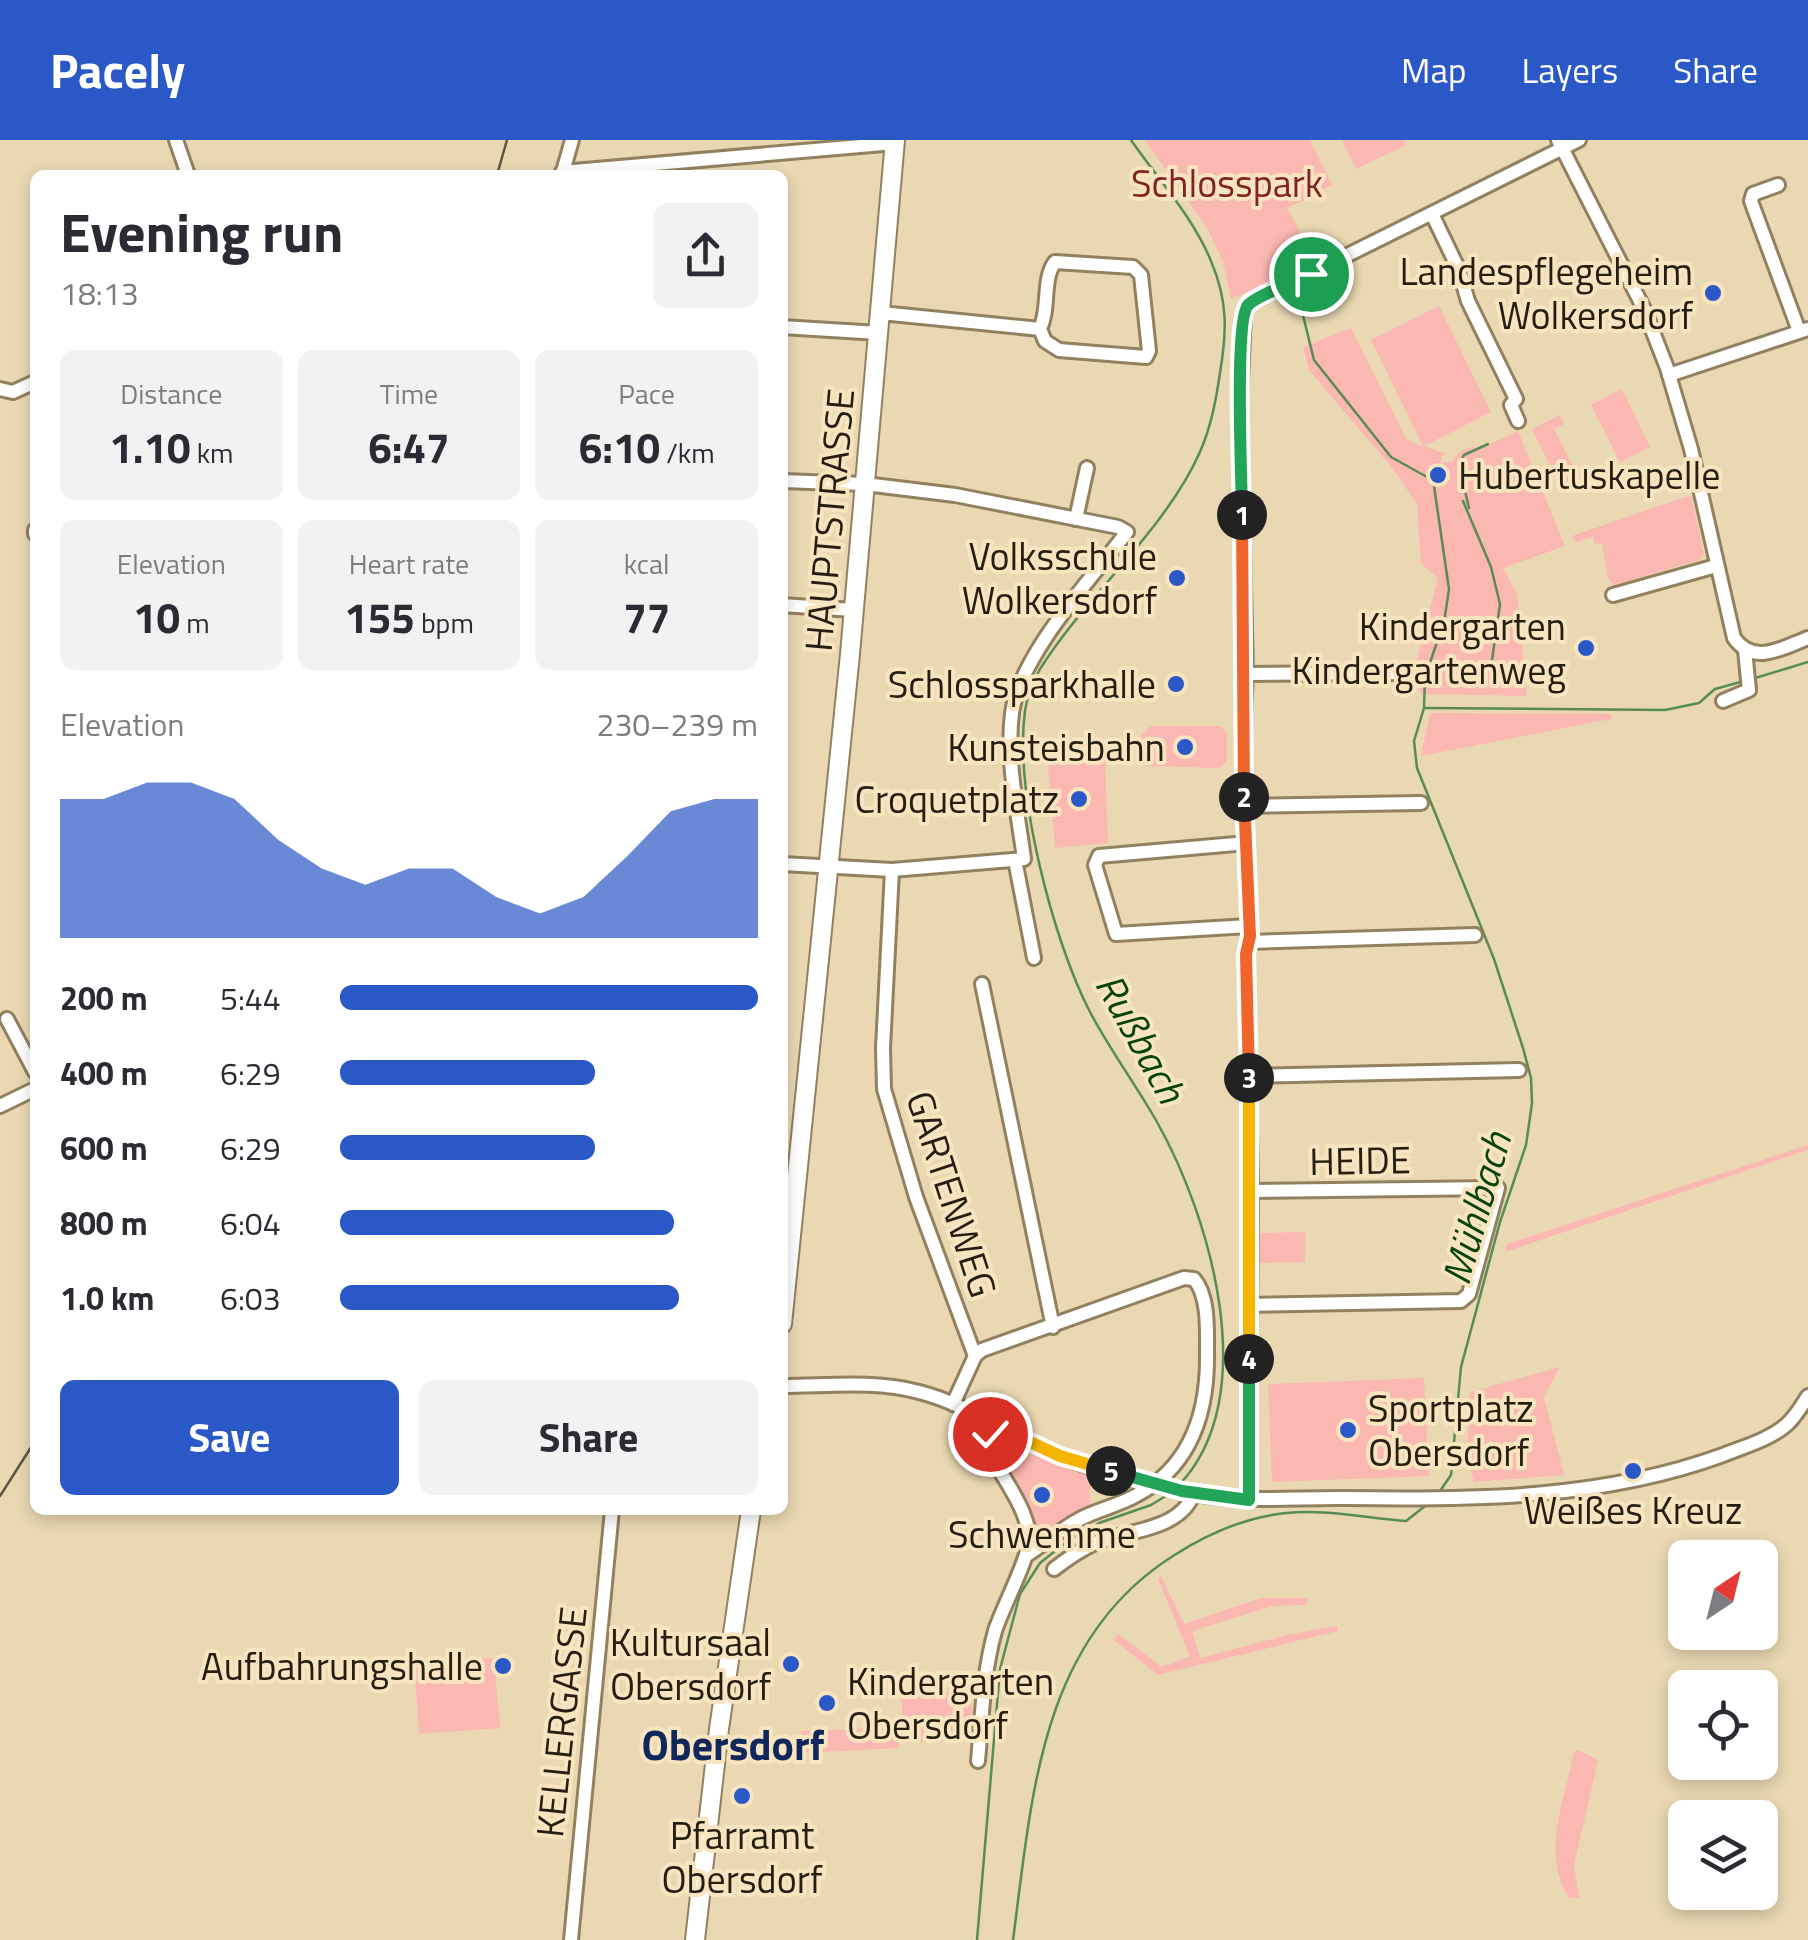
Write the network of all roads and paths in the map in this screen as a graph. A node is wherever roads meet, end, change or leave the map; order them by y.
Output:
1 (176, 140) edge
2 (572, 140) edge
3 (1579, 140) edge
4 (895, 142) edge
5 (1561, 144) edge
6 (186, 170) edge
7 (563, 170) edge
8 (604, 170) edge
9 (1778, 185) dead end
10 (1432, 214) junction
11 (881, 313) junction
12 (788, 327) edge
13 (1040, 329) junction
14 (1804, 330) edge
15 (879, 333) junction
16 (1669, 375) junction
17 (30, 384) edge
18 (0, 389) edge
19 (1518, 421) dead end
20 (1087, 468) dead end
21 (788, 480) edge
22 (866, 484) junction
23 (1076, 519) junction
24 (1716, 566) junction
25 (1613, 595) dead end
26 (788, 605) edge
27 (853, 610) junction
28 (1808, 638) edge
29 (1745, 650) junction
30 (1406, 673) dead end
31 (1246, 674) junction
32 (1722, 701) dead end
33 (1420, 803) dead end
34 (1245, 806) junction
35 (1247, 843) junction
36 (1019, 860) junction
37 (788, 865) edge
38 (827, 868) junction
39 (892, 870) junction
40 (1249, 926) junction
41 (1475, 935) dead end
42 (1249, 942) junction
43 (1034, 958) dead end
44 (982, 984) dead end
45 (6, 1019) dead end
46 (30, 1063) edge
47 (1519, 1070) dead end
48 (1249, 1076) junction
49 (30, 1091) edge
50 (0, 1106) edge
51 (1250, 1191) junction
52 (788, 1263) edge
53 (1248, 1305) junction
54 (1053, 1327) junction
55 (975, 1356) junction
56 (788, 1386) edge
57 (1808, 1396) edge
58 (953, 1404) junction
59 (994, 1425) junction
60 (1158, 1484) junction
61 (1188, 1492) junction
62 (1249, 1500) junction
63 (612, 1515) edge
64 (750, 1515) edge
65 (1027, 1555) junction
66 (1054, 1569) dead end
67 (978, 1761) dead end
68 (570, 1940) edge
69 (695, 1940) edge

1 - 6 street
2 - 7 street
3 - 5 street
4 - 8 street
4 - 11 main road, HAUPTSTRASSE
5 - 10 street
5 - 16 street
9 - 14 street
10 - 19 street
10 - 31 street
11 - 13 street
11 - 15 main road, HAUPTSTRASSE
12 - 15 street
13 - 13 street
14 - 16 street
15 - 22 main road, HAUPTSTRASSE
16 - 24 street
17 - 18 street
20 - 23 street
21 - 22 street
22 - 23 street
22 - 27 main road, HAUPTSTRASSE
23 - 36 street
24 - 25 street
24 - 29 street
26 - 27 street
27 - 38 main road, HAUPTSTRASSE
28 - 29 street
29 - 32 street
30 - 31 street
31 - 34 street
33 - 34 street
34 - 35 street
35 - 40 street
35 - 40 street
36 - 39 street
36 - 43 street
37 - 38 street
38 - 39 street
38 - 52 main road, HAUPTSTRASSE
39 - 55 street, GARTENWEG
40 - 42 street
41 - 42 street
42 - 48 street
44 - 54 street
45 - 46 street
47 - 48 street
48 - 51 street
49 - 50 street
51 - 53 street
51 - 53 street, HEIDE
53 - 62 street
54 - 55 street
54 - 60 street
55 - 58 street
56 - 58 street
57 - 62 street
58 - 59 street
59 - 60 street
59 - 65 street
60 - 61 street
60 - 65 street
61 - 62 street
61 - 66 street
63 - 68 street, KELLERGASSE
64 - 69 main road
65 - 67 street

